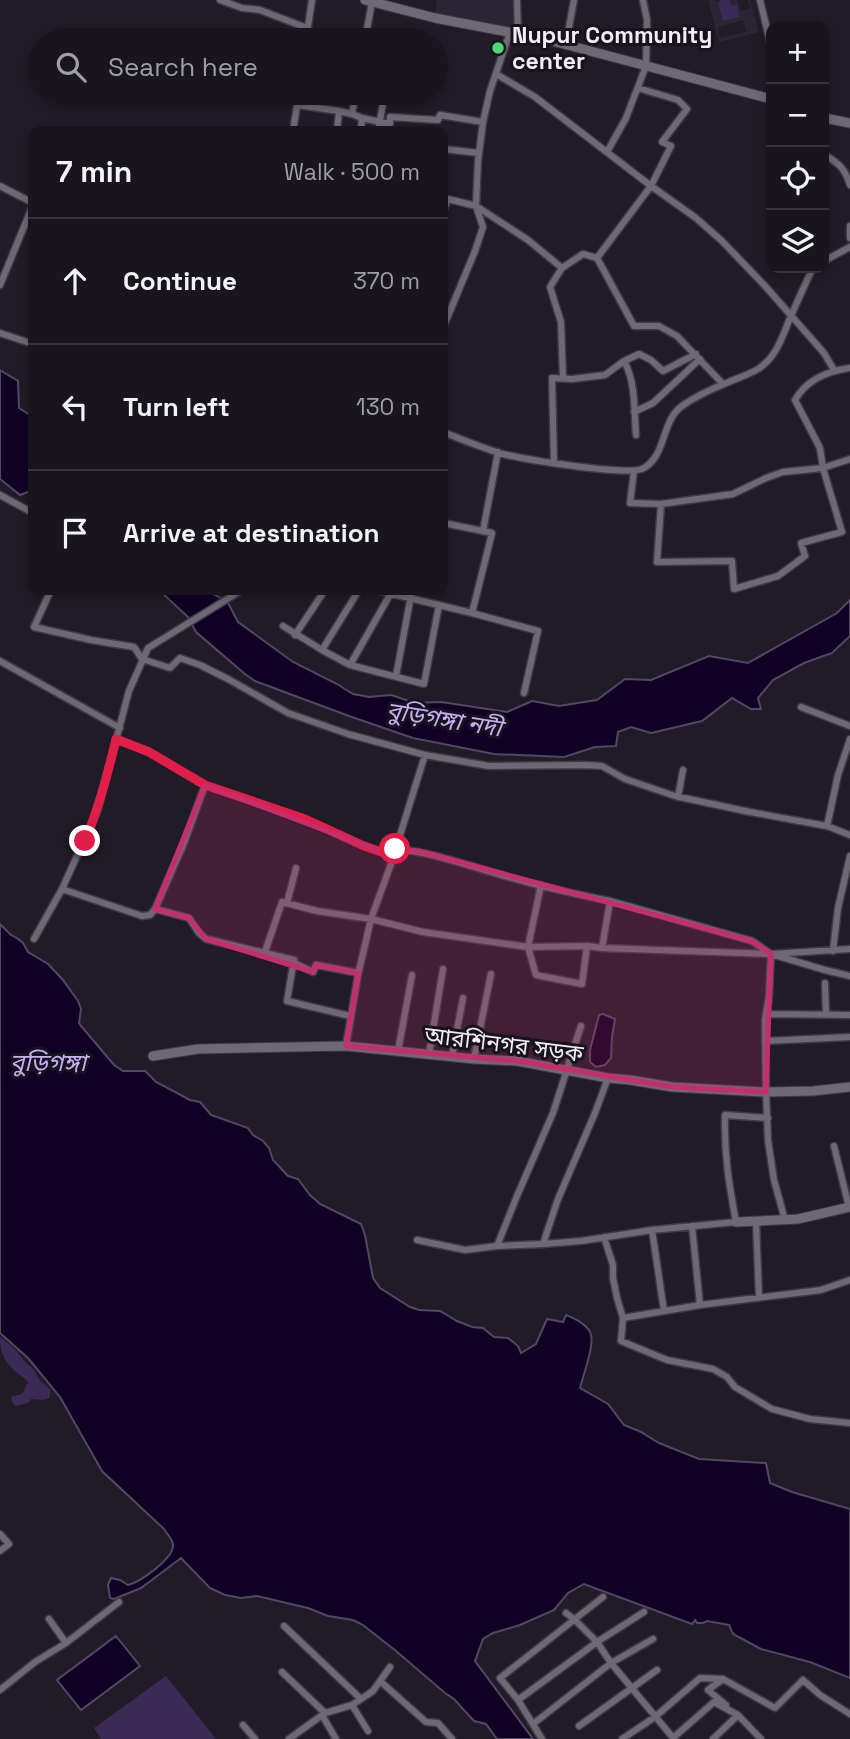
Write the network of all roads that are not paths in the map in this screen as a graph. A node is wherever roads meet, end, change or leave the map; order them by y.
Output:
1 (220, 0) edge
2 (312, 0) edge
3 (517, 0) edge
4 (574, 0) edge
5 (643, 0) edge
6 (760, 0) edge
7 (368, 1) edge
8 (766, 25) edge
9 (307, 28) joint
10 (366, 28) edge
11 (514, 33) junction
12 (566, 44) junction
13 (646, 66) junction
14 (496, 74) junction
15 (638, 88) junction
16 (766, 98) edge
17 (297, 105) joint
18 (354, 105) edge
19 (383, 105) edge
20 (339, 111) junction
21 (352, 114) junction
22 (362, 118) junction
23 (829, 118) edge
24 (380, 122) junction
25 (483, 122) junction
26 (850, 123) edge
27 (294, 126) edge
28 (338, 126) edge
29 (361, 126) edge
30 (379, 126) edge
31 (448, 150) edge
32 (607, 152) junction
33 (479, 153) junction
34 (829, 158) edge
35 (850, 185) edge
36 (0, 186) edge
37 (650, 186) junction
38 (448, 200) edge
39 (28, 201) edge
40 (476, 206) junction
41 (28, 216) edge
42 (850, 226) edge
43 (850, 238) edge
44 (850, 247) edge
45 (597, 258) junction
46 (829, 258) edge
47 (562, 268) junction
48 (811, 273) edge
49 (0, 285) edge
50 (448, 316) edge
51 (791, 316) junction
52 (0, 333) edge
53 (28, 342) edge
54 (698, 357) junction
55 (624, 361) junction
56 (850, 368) edge
57 (834, 370) junction
58 (563, 379) junction
59 (723, 384) junction
60 (634, 412) junction
61 (448, 434) edge
62 (636, 435) dead end
63 (498, 452) junction
64 (850, 459) edge
65 (554, 463) junction
66 (823, 468) junction
67 (634, 471) junction
68 (0, 495) edge
69 (661, 504) junction
70 (28, 510) edge
71 (448, 524) edge
72 (483, 531) junction
73 (49, 595) edge
74 (234, 595) edge
75 (322, 595) edge
76 (356, 595) edge
77 (390, 595) edge
78 (411, 595) edge
79 (414, 595) edge
80 (439, 605) junction
81 (472, 613) junction
82 (283, 626) dead end
83 (295, 635) junction
84 (321, 650) junction
85 (142, 659) junction
86 (0, 662) edge
87 (350, 665) junction
88 (396, 677) junction
89 (524, 694) dead end
90 (801, 707) dead end
91 (850, 726) edge
92 (120, 728) junction
93 (116, 739) junction
94 (850, 739) edge
95 (425, 755) junction
96 (683, 770) dead end
97 (205, 785) junction
98 (678, 797) junction
99 (827, 826) junction
100 (850, 835) edge
101 (394, 852) junction
102 (850, 856) edge
103 (296, 868) dead end
104 (541, 885) junction
105 (62, 889) junction
106 (610, 901) junction
107 (287, 903) junction
108 (155, 909) junction
109 (371, 919) junction
110 (34, 939) dead end
111 (587, 946) junction
112 (528, 947) junction
113 (602, 948) junction
114 (850, 949) edge
115 (833, 951) junction
116 (265, 952) junction
117 (771, 954) junction
118 (294, 963) junction
119 (443, 969) dead end
120 (358, 973) junction
121 (491, 974) dead end
122 (412, 975) dead end
123 (850, 976) edge
124 (825, 983) dead end
125 (463, 998) dead end
126 (766, 1014) junction
127 (826, 1015) junction
128 (850, 1015) edge
129 (350, 1016) junction
130 (581, 1026) dead end
131 (850, 1037) edge
132 (765, 1041) junction
133 (346, 1046) junction
134 (398, 1051) junction
135 (429, 1054) junction
136 (153, 1056) dead end
137 (452, 1056) junction
138 (474, 1059) junction
139 (568, 1070) junction
140 (608, 1078) junction
141 (850, 1087) edge
142 (766, 1092) junction
143 (768, 1118) junction
144 (834, 1146) dead end
145 (849, 1207) edge
146 (785, 1220) junction
147 (736, 1222) junction
148 (756, 1222) junction
149 (692, 1226) junction
150 (652, 1230) junction
151 (604, 1237) junction
152 (416, 1240) dead end
153 (543, 1244) junction
154 (498, 1246) junction
155 (850, 1280) edge
156 (759, 1298) junction
157 (699, 1305) junction
158 (664, 1311) junction
159 (623, 1318) junction
160 (850, 1423) edge
161 (0, 1534) edge
162 (0, 1551) edge
163 (603, 1597) dead end
164 (119, 1602) dead end
165 (644, 1612) dead end
166 (566, 1613) dead end
167 (48, 1619) dead end
168 (575, 1620) junction
169 (284, 1626) dead end
170 (653, 1639) dead end
171 (597, 1642) junction
172 (66, 1643) junction
173 (611, 1663) junction
174 (390, 1667) dead end
175 (657, 1671) dead end
176 (282, 1672) dead end
177 (723, 1679) junction
178 (380, 1681) junction
179 (633, 1688) junction
180 (0, 1690) edge
181 (361, 1699) junction
182 (518, 1700) junction
183 (352, 1705) junction
184 (724, 1707) junction
185 (324, 1714) junction
186 (850, 1714) edge
187 (738, 1715) junction
188 (655, 1717) junction
189 (533, 1724) junction
190 (243, 1725) dead end
191 (579, 1726) dead end
192 (369, 1731) dead end
193 (255, 1739) edge
194 (289, 1739) edge
195 (336, 1739) edge
196 (452, 1739) edge
197 (542, 1739) edge
198 (622, 1739) edge
199 (674, 1739) edge
200 (713, 1739) edge
201 (761, 1739) edge

1 - 9 street
2 - 9 street
3 - 11 street
4 - 12 street
5 - 13 street
6 - 8 street
7 - 10 street
7 - 11 street
11 - 12 street
11 - 14 street
12 - 13 street
13 - 15 street
13 - 16 street
14 - 25 street
14 - 32 street
15 - 32 street
15 - 37 street
17 - 20 street
17 - 27 street
18 - 21 street
19 - 24 street
20 - 21 street
20 - 28 street
21 - 22 street
22 - 24 street
22 - 29 street
23 - 26 street
24 - 25 street
24 - 30 street
25 - 33 street
31 - 33 street
32 - 37 street
33 - 40 street
34 - 35 street
36 - 39 street
37 - 45 street
37 - 51 street
38 - 40 street
40 - 47 street
40 - 50 street
41 - 49 street
42 - 43 street
44 - 46 street
45 - 47 street
45 - 54 street
47 - 58 street
48 - 51 street
51 - 57 street
51 - 59 street
52 - 53 street
54 - 55 street
54 - 59 street
54 - 60 street
55 - 58 street
55 - 60 street
56 - 57 street
57 - 66 street
58 - 65 street
59 - 67 street
60 - 62 street
61 - 63 street
63 - 65 street
63 - 72 street
64 - 66 street
65 - 67 street
66 - 69 street
66 - 69 street
67 - 69 street
68 - 70 street
71 - 72 street
72 - 81 street
73 - 85 street
74 - 85 street
75 - 83 street
76 - 84 street
77 - 87 street
78 - 88 street
79 - 80 street
80 - 81 street
80 - 88 street
81 - 89 street
82 - 83 street
83 - 84 street
84 - 87 street
85 - 92 street
85 - 95 street
86 - 92 street
87 - 88 street
90 - 91 street
92 - 93 street
93 - 97 street
93 - 105 street
94 - 99 street
95 - 98 street
95 - 101 street
96 - 98 street
97 - 101 street
97 - 108 street
98 - 99 street
99 - 100 street
101 - 104 street
101 - 109 street
102 - 115 street
103 - 107 street
104 - 106 street
104 - 112 street
105 - 108 street
105 - 110 street
106 - 113 street
106 - 117 street
107 - 109 street
107 - 116 street
108 - 116 street
109 - 112 street
109 - 120 street
111 - 112 street
111 - 112 street
111 - 113 street
113 - 117 street
114 - 115 street
115 - 117 street
116 - 118 street
117 - 123 street
117 - 126 street
118 - 120 street
118 - 129 street
119 - 135 street
120 - 129 street
121 - 138 street
122 - 134 street
124 - 127 street
125 - 137 street
126 - 127 street
126 - 132 street
127 - 128 street
129 - 133 street
130 - 139 street
131 - 132 street
132 - 142 street
133 - 134 street, আরশিনগর সড়ক
133 - 136 street, আরশিনগর সড়ক
134 - 135 street, আরশিনগর সড়ক
135 - 137 street, আরশিনগর সড়ক
137 - 138 street, আরশিনগর সড়ক
138 - 139 street, আরশিনগর সড়ক
139 - 140 street, আরশিনগর সড়ক
139 - 154 street
140 - 142 street, আরশিনগর সড়ক
140 - 153 street
141 - 142 street, আরশিনগর সড়ক
142 - 143 street
143 - 146 street
143 - 147 street
144 - 145 street
145 - 146 street
146 - 148 street
147 - 148 street
147 - 149 street
148 - 156 street
149 - 150 street
149 - 157 street
150 - 151 street
150 - 158 street
151 - 153 street
151 - 159 street
152 - 154 street
153 - 154 street
155 - 156 street
156 - 157 street
157 - 158 street
158 - 159 street
159 - 160 street
161 - 162 street
163 - 168 street
164 - 172 street
165 - 171 street
166 - 168 street
167 - 172 street
168 - 171 street
168 - 182 street
169 - 181 street
170 - 173 street
171 - 173 street
171 - 182 street
172 - 180 street
173 - 179 street
173 - 189 street
174 - 178 street
175 - 179 street
176 - 185 street
177 - 184 street
177 - 186 street
177 - 188 street
178 - 181 street
178 - 196 street
179 - 188 street
179 - 191 street
181 - 183 street
182 - 189 street
183 - 185 street
183 - 192 street
184 - 187 street
184 - 199 street
185 - 194 street
185 - 195 street
187 - 200 street
187 - 201 street
188 - 198 street
188 - 199 street
189 - 197 street
190 - 193 street

